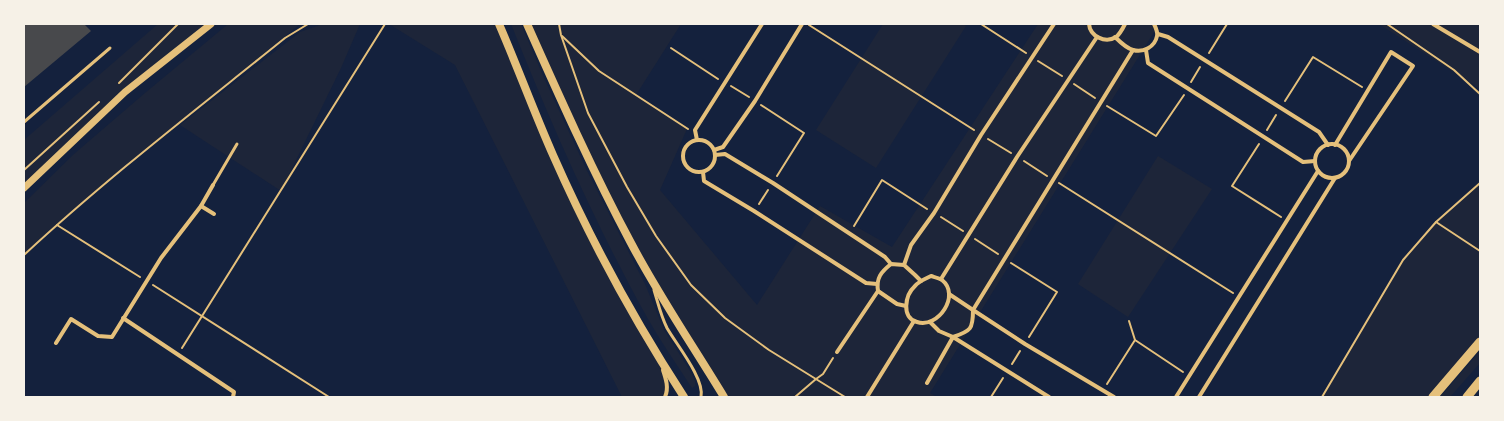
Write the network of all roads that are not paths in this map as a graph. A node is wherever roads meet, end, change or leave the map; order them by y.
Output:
1 (211, 24) edge
2 (499, 24) edge
3 (527, 24) edge
4 (762, 24) edge
5 (802, 24) edge
6 (1054, 24) edge
7 (1089, 24) edge
8 (1125, 24) edge
9 (1154, 24) edge
10 (1433, 24) edge
11 (1158, 34) junction
12 (1097, 37) junction
13 (1115, 37) junction
14 (110, 48) dead end
15 (1133, 50) junction
16 (1146, 50) junction
17 (1480, 52) edge
18 (24, 122) edge
19 (698, 140) junction
20 (237, 144) dead end
21 (1328, 145) junction
22 (1335, 145) junction
23 (714, 150) junction
24 (715, 155) junction
25 (1315, 161) junction
26 (1349, 161) junction
27 (1318, 171) junction
28 (703, 172) junction
29 (1335, 178) junction
30 (214, 185) joint
31 (24, 188) edge
32 (201, 206) junction
33 (214, 214) dead end
34 (890, 264) junction
35 (904, 265) junction
36 (650, 277) junction
37 (941, 279) junction
38 (921, 281) junction
39 (877, 284) junction
40 (878, 291) junction
41 (949, 294) junction
42 (906, 306) junction
43 (973, 310) junction
44 (123, 318) junction
45 (914, 321) junction
46 (930, 322) junction
47 (953, 338) junction
48 (1480, 342) edge
49 (56, 344) dead end
50 (837, 352) road end
51 (659, 358) junction
52 (1480, 382) edge
53 (927, 383) dead end
54 (233, 397) edge
55 (665, 397) edge
56 (684, 397) edge
57 (701, 397) edge
58 (724, 397) edge
59 (867, 397) edge
60 (1049, 397) edge
61 (1114, 397) edge
62 (1176, 397) edge
63 (1199, 397) edge
64 (1432, 397) edge
65 (1467, 397) edge

1 - 31 street
2 - 51 main road
3 - 36 main road
4 - 19 street
5 - 23 street
6 - 35 street
7 - 12 street
8 - 13 street
9 - 11 street
10 - 17 street
11 - 16 street
11 - 21 street
12 - 13 street
12 - 37 street
13 - 15 street
14 - 18 lane
15 - 16 street
15 - 43 street
16 - 25 street
19 - 23 street
19 - 28 street
20 - 30 lane
21 - 22 street
21 - 25 street
22 - 26 street
22 - 26 street
23 - 24 street
24 - 28 street
24 - 34 street
25 - 27 street
26 - 29 street
27 - 29 street
27 - 62 street
28 - 39 street
29 - 63 street
30 - 32 street
32 - 33 street
32 - 44 street
34 - 35 street
34 - 39 street
35 - 38 street
36 - 57 lane
36 - 58 main road
37 - 38 street
37 - 41 street
38 - 42 street
39 - 40 street
40 - 42 street
40 - 50 street
41 - 43 street
41 - 46 street
42 - 45 street
43 - 47 street
43 - 61 street
44 - 49 street
44 - 54 street
45 - 46 street
45 - 59 street
46 - 47 street
47 - 53 street
47 - 60 street
48 - 64 main road
51 - 55 street
51 - 56 main road
52 - 65 main road

